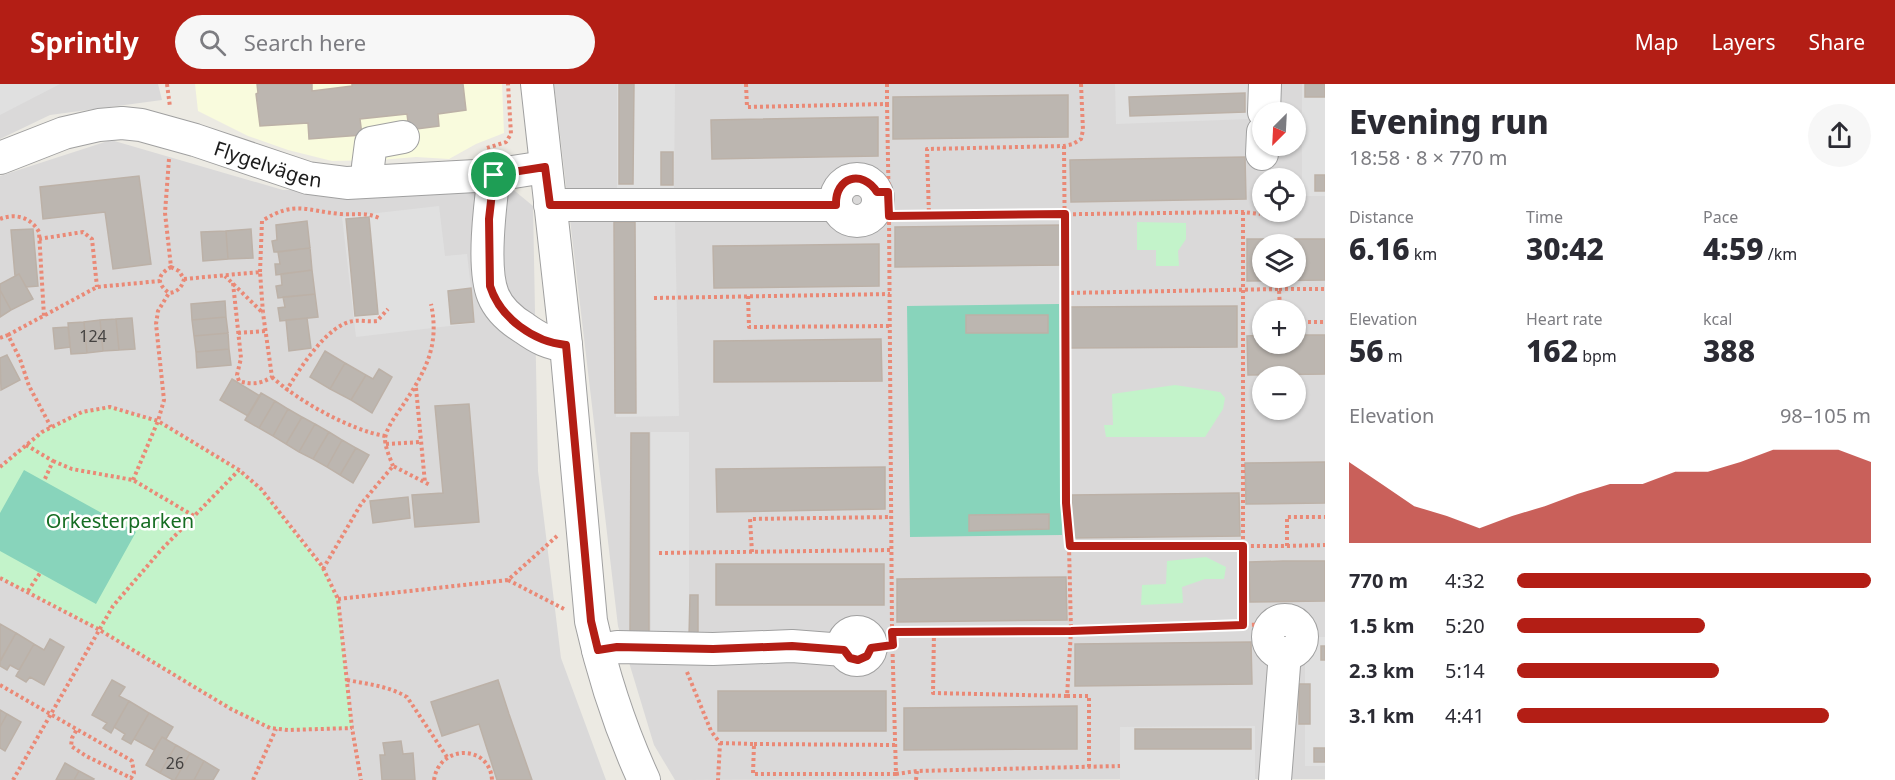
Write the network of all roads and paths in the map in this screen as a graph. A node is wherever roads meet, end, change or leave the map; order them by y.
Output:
1 (167, 84) edge
2 (537, 84) edge
3 (746, 84) edge
4 (887, 84) edge
5 (1081, 84) edge
6 (1265, 84) edge
7 (1264, 102) edge
8 (887, 104) junction
9 (172, 134) junction
10 (403, 137) dead end
11 (1064, 146) junction
12 (0, 158) edge
13 (545, 167) junction
14 (494, 175) junction
15 (371, 181) junction
16 (884, 200) junction
17 (550, 205) junction
18 (1243, 212) junction
19 (1252, 213) edge
20 (1065, 214) junction
21 (929, 216) junction
22 (379, 218) dead end
23 (0, 219) edge
24 (39, 239) junction
25 (171, 267) junction
26 (260, 272) junction
27 (225, 276) junction
28 (184, 279) junction
29 (159, 280) junction
30 (233, 284) junction
31 (97, 287) junction
32 (1279, 289) junction
33 (1325, 289) edge
34 (1243, 290) junction
35 (169, 293) junction
36 (1065, 293) junction
37 (890, 294) junction
38 (748, 296) junction
39 (654, 298) dead end
40 (1280, 300) edge
41 (431, 304) dead end
42 (388, 309) dead end
43 (263, 313) junction
44 (44, 316) junction
45 (1306, 322) edge
46 (1325, 322) edge
47 (890, 326) junction
48 (266, 331) junction
49 (238, 333) junction
50 (8, 335) junction
51 (0, 338) edge
52 (566, 345) junction
53 (272, 377) junction
54 (416, 386) junction
55 (286, 391) junction
56 (158, 421) junction
57 (51, 427) junction
58 (385, 436) junction
59 (421, 442) junction
60 (386, 444) junction
61 (26, 445) junction
62 (53, 461) junction
63 (1, 465) edge
64 (393, 466) junction
65 (239, 470) junction
66 (133, 480) junction
67 (44, 481) dead end
68 (194, 516) junction
69 (1325, 517) edge
70 (891, 518) junction
71 (561, 544) dead end
72 (1325, 545) edge
73 (1070, 546) junction
74 (1243, 546) junction
75 (1287, 546) junction
76 (891, 550) junction
77 (752, 552) junction
78 (659, 554) dead end
79 (323, 569) junction
80 (40, 573) dead end
81 (0, 578) edge
82 (508, 580) junction
83 (28, 591) junction
84 (564, 598) dead end
85 (338, 599) junction
86 (1274, 624) joint
87 (1243, 625) junction
88 (98, 629) junction
89 (1071, 631) junction
90 (934, 632) junction
91 (875, 644) junction
92 (680, 649) junction
93 (598, 650) junction
94 (346, 680) junction
95 (0, 685) edge
96 (1067, 696) junction
97 (50, 713) junction
98 (352, 728) junction
99 (77, 729) junction
100 (276, 729) junction
101 (720, 743) junction
102 (754, 744) junction
103 (896, 745) junction
104 (447, 757) junction
105 (1120, 766) dead end
106 (1089, 767) junction
107 (917, 771) junction
108 (896, 774) junction
109 (133, 779) edge
110 (13, 780) edge
111 (253, 780) edge
112 (361, 780) edge
113 (434, 780) edge
114 (492, 780) edge
115 (644, 780) edge
116 (718, 780) edge
117 (916, 780) edge
118 (1275, 780) edge

1 - 9 path
2 - 13 street
3 - 8 path
4 - 8 path
5 - 11 path
6 - 7 street
8 - 16 path
9 - 12 street, Flygelvägen
9 - 15 street, Flygelvägen
9 - 25 path
10 - 15 street
11 - 20 path
11 - 21 path
13 - 14 street, Flygelvägen
13 - 17 street
14 - 15 street, Flygelvägen
14 - 52 street
16 - 17 street
16 - 21 path
16 - 37 path
17 - 52 street
18 - 19 path
18 - 20 path
18 - 34 path
20 - 21 path
20 - 36 path
22 - 26 path
23 - 24 path
24 - 31 path
24 - 44 path
25 - 28 path
25 - 29 path
26 - 27 path
26 - 43 path
27 - 28 path
27 - 30 path
28 - 35 path
29 - 31 path
29 - 35 path
30 - 43 path
30 - 49 path
31 - 44 path
32 - 33 path
32 - 34 path
32 - 40 path
34 - 36 path
34 - 74 path
35 - 56 path
36 - 73 path
37 - 38 path
37 - 47 path
38 - 39 path
38 - 47 path
41 - 54 path
42 - 55 path
43 - 48 path
44 - 50 path
45 - 46 path
47 - 70 path
48 - 49 path
48 - 53 path
49 - 53 path
50 - 51 path
50 - 57 path
52 - 93 street
53 - 55 path
54 - 58 path
54 - 59 path
55 - 58 path
56 - 57 path
56 - 65 path
56 - 66 path
57 - 61 path
58 - 60 path
59 - 60 path
59 - 64 path
60 - 64 path
61 - 62 path
61 - 63 path
62 - 66 path
62 - 67 path
64 - 79 path
65 - 68 path
65 - 79 path
66 - 68 path
68 - 88 path
69 - 75 path
70 - 76 path
70 - 77 path
71 - 82 path
72 - 75 path
73 - 74 path
73 - 89 path
74 - 75 path
74 - 87 path
76 - 77 path
76 - 91 path
77 - 78 path
79 - 85 path
80 - 83 path
81 - 83 path
82 - 84 path
82 - 85 path
83 - 88 path
85 - 94 path
86 - 87 path
86 - 118 street
87 - 89 path
88 - 97 path
88 - 100 path
89 - 90 path
89 - 96 path
90 - 91 path
90 - 96 path
91 - 92 street
91 - 103 path
92 - 93 street
92 - 101 path
93 - 115 street
94 - 98 path
94 - 104 path
95 - 97 path
96 - 106 path
97 - 99 path
97 - 110 path
98 - 100 path
98 - 112 path
99 - 109 path
99 - 109 path
100 - 111 path
101 - 102 path
101 - 116 path
102 - 103 path
102 - 108 path
103 - 108 path
104 - 113 path
104 - 114 path
105 - 106 path
106 - 107 path
107 - 108 path
107 - 117 path

